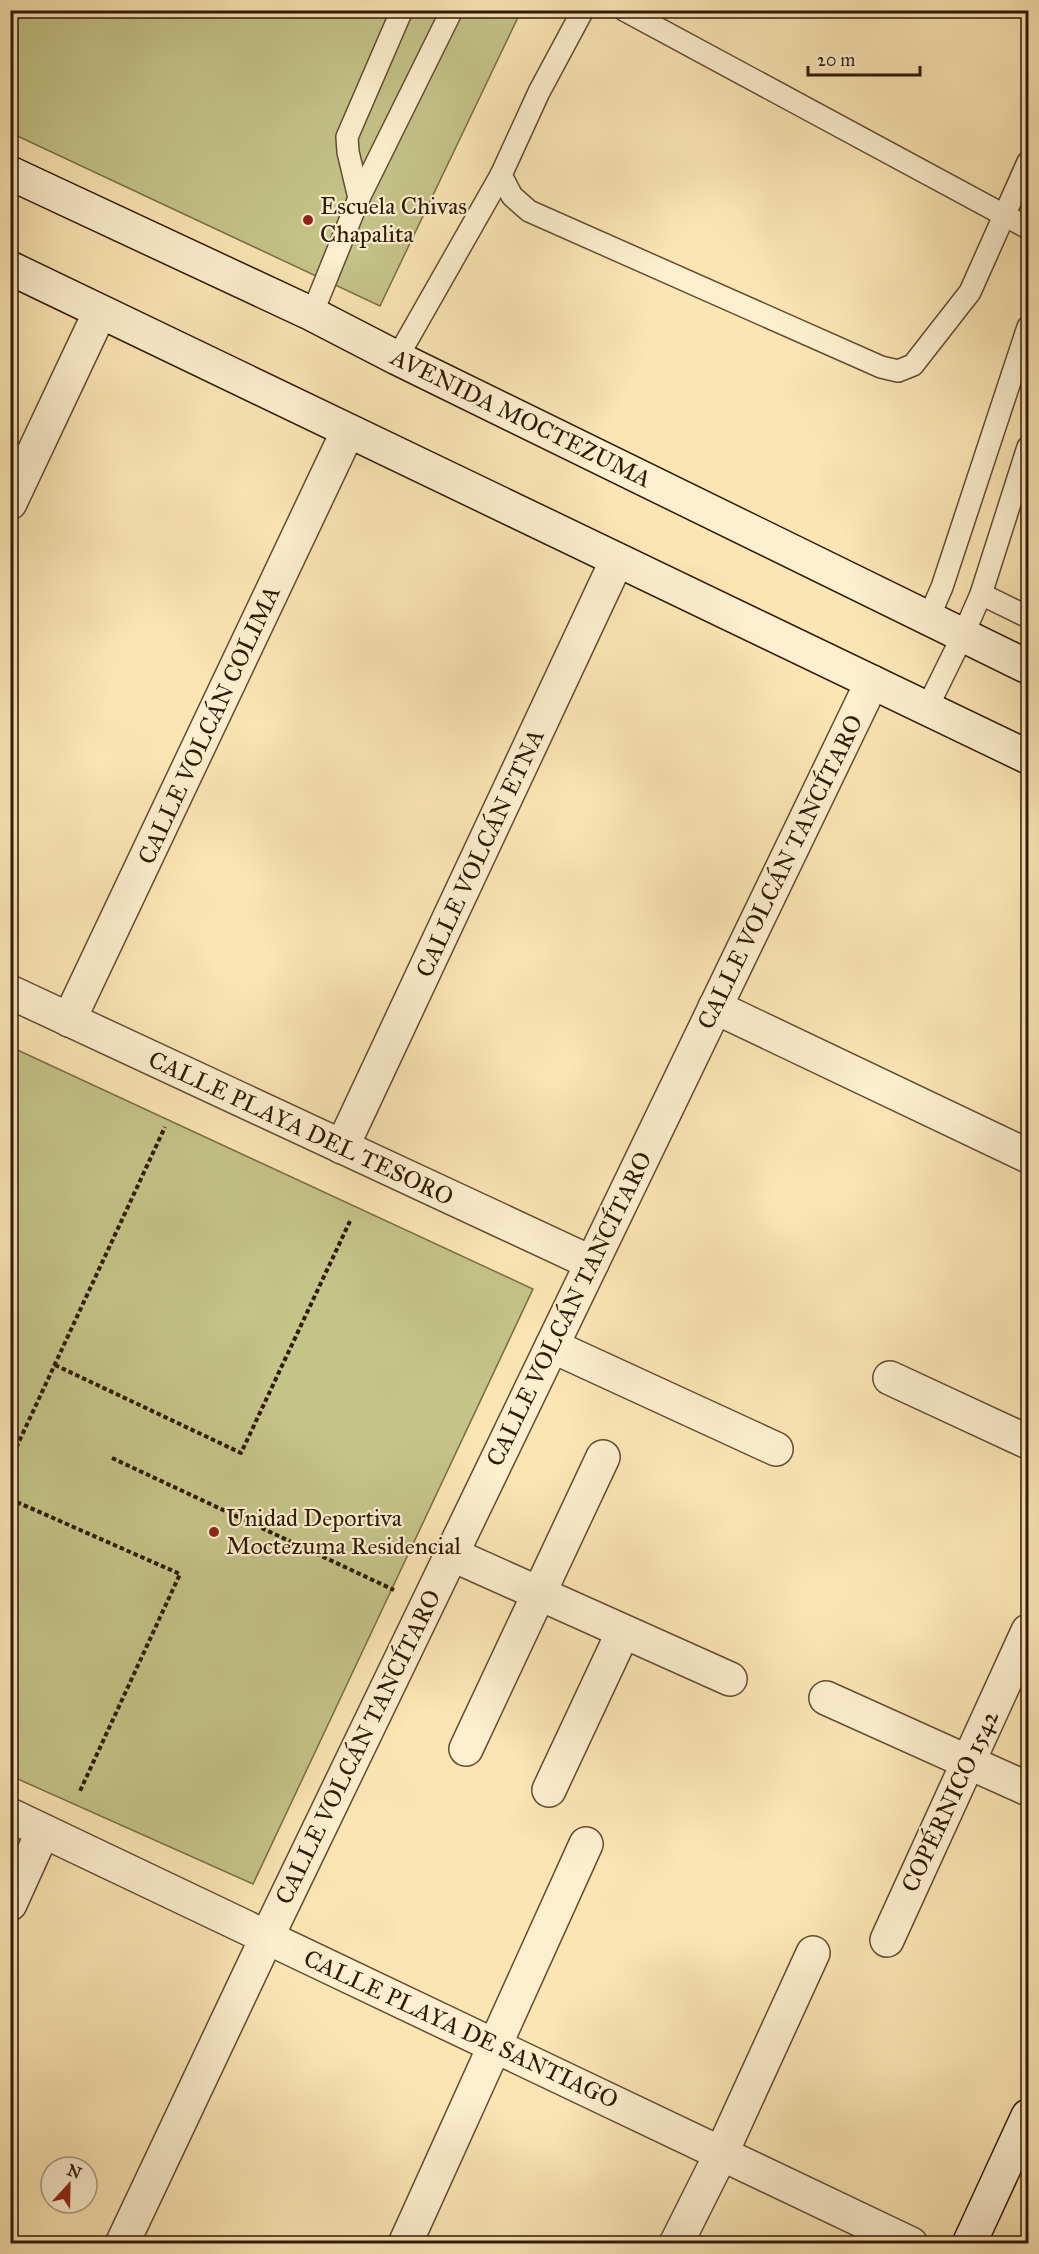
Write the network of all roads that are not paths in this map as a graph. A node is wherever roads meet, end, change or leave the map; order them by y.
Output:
1 (402, 10) edge
2 (452, 10) edge
3 (583, 10) edge
4 (624, 10) edge
5 (1029, 162) edge
6 (10, 173) edge
7 (501, 175) junction
8 (359, 198) junction
9 (1005, 214) junction
10 (1029, 228) edge
11 (10, 268) edge
12 (100, 312) junction
13 (312, 314) junction
14 (1029, 327) edge
15 (397, 358) junction
16 (348, 431) junction
17 (1029, 447) edge
18 (10, 503) edge
19 (617, 560) junction
20 (981, 594) junction
21 (929, 617) junction
22 (1029, 617) edge
23 (963, 635) junction
24 (1029, 667) edge
25 (872, 682) junction
26 (927, 708) junction
27 (1029, 757) edge
28 (10, 992) edge
29 (715, 1006) junction
30 (69, 1020) junction
31 (342, 1147) junction
32 (1029, 1156) edge
33 (592, 1263) junction
34 (552, 1346) junction
35 (890, 1378) dead end
36 (1029, 1442) edge
37 (776, 1449) dead end
38 (603, 1457) dead end
39 (451, 1554) junction
40 (538, 1594) junction
41 (1029, 1631) edge
42 (623, 1632) junction
43 (730, 1679) dead end
44 (826, 1698) dead end
45 (466, 1749) dead end
46 (968, 1762) junction
47 (1029, 1789) edge
48 (549, 1790) dead end
49 (10, 1815) edge
50 (43, 1831) junction
51 (586, 1844) dead end
52 (10, 1904) edge
53 (267, 1937) junction
54 (887, 1940) dead end
55 (813, 1953) dead end
56 (495, 2046) junction
57 (1029, 2116) edge
58 (721, 2154) junction
59 (122, 2244) edge
60 (405, 2244) edge
61 (676, 2244) edge
62 (911, 2244) edge
63 (969, 2244) edge

1 - 8 lane
2 - 8 lane
3 - 7 lane
4 - 9 lane
5 - 9 lane
6 - 13 street, AVENIDA MOCTEZUMA
7 - 9 lane
7 - 15 lane
8 - 13 lane
9 - 10 lane
11 - 12 street
12 - 16 street
12 - 18 street
13 - 15 street, AVENIDA MOCTEZUMA
14 - 21 lane
15 - 21 street, AVENIDA MOCTEZUMA
16 - 19 street
16 - 30 street, CALLE VOLCÁN COLIMA
17 - 20 lane
19 - 25 street
19 - 31 street, CALLE VOLCÁN ETNA
20 - 22 lane
20 - 23 lane
21 - 23 street, AVENIDA MOCTEZUMA
23 - 24 street, AVENIDA MOCTEZUMA
23 - 26 lane
25 - 26 street
25 - 29 street, CALLE VOLCÁN TANCÍTARO
26 - 27 street
28 - 30 street, CALLE PLAYA DEL TESORO
29 - 32 street
29 - 33 street, CALLE VOLCÁN TANCÍTARO
30 - 31 street, CALLE PLAYA DEL TESORO
31 - 33 street, CALLE PLAYA DEL TESORO
33 - 34 street, CALLE VOLCÁN TANCÍTARO
34 - 37 street
34 - 39 street, CALLE VOLCÁN TANCÍTARO
35 - 36 street
38 - 40 street
39 - 40 street
39 - 53 street, CALLE VOLCÁN TANCÍTARO
40 - 42 street
40 - 45 street
41 - 46 street, COPÉRNICO 1542
42 - 43 street
42 - 48 street
44 - 46 street
46 - 47 street
46 - 54 street, COPÉRNICO 1542
49 - 50 street, CALLE PLAYA DE SANTIAGO
50 - 52 street
50 - 53 street, CALLE PLAYA DE SANTIAGO
51 - 56 street
53 - 56 street, CALLE PLAYA DE SANTIAGO
53 - 59 street, CALLE VOLCÁN TANCÍTARO
55 - 58 street
56 - 58 street, CALLE PLAYA DE SANTIAGO
56 - 60 street
57 - 63 street
58 - 61 street
58 - 62 street, CALLE PLAYA DE SANTIAGO

